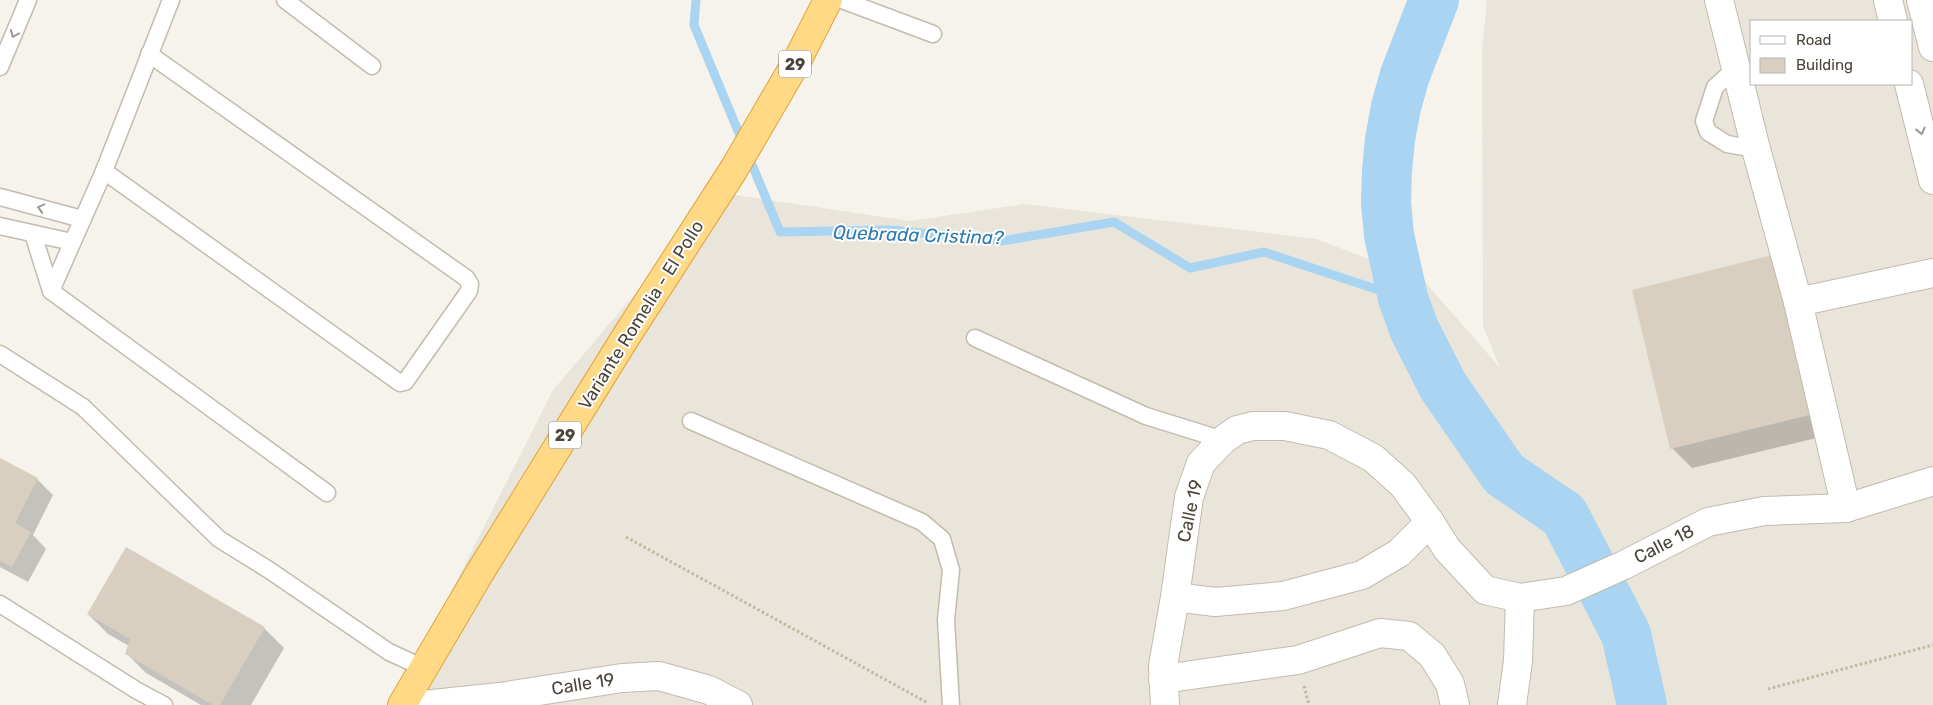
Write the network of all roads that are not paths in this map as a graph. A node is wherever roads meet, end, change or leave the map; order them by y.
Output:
1 (28, 0) edge
2 (171, 0) edge
3 (285, 0) edge
4 (828, 0) edge
5 (842, 0) edge
6 (1719, 0) edge
7 (1888, 0) edge
8 (1921, 0) edge
9 (1893, 20) edge
10 (933, 34) dead end
11 (1933, 47) edge
12 (149, 54) junction
13 (372, 66) dead end
14 (0, 67) edge
15 (1736, 68) junction
16 (1909, 85) edge
17 (1756, 149) junction
18 (104, 171) junction
19 (1933, 180) edge
20 (0, 197) edge
21 (82, 219) junction
22 (0, 226) edge
23 (34, 234) junction
24 (72, 242) junction
25 (1933, 273) edge
26 (51, 291) junction
27 (1798, 302) junction
28 (975, 338) dead end
29 (0, 354) edge
30 (692, 421) dead end
31 (1223, 440) junction
32 (1933, 481) edge
33 (327, 493) dead end
34 (1846, 508) junction
35 (1430, 522) junction
36 (1175, 597) junction
37 (1520, 598) junction
38 (0, 604) edge
39 (424, 668) junction
40 (136, 690) junction
41 (1164, 692) edge
42 (500, 701) edge
43 (151, 705) edge
44 (164, 705) edge
45 (402, 705) edge
46 (423, 705) edge
47 (738, 705) edge
48 (951, 705) edge
49 (1455, 705) edge
50 (1512, 705) edge

1 -> 14 lane
2 - 12 lane
3 - 13 lane
4 - 39 highway, Variante Romelia - El Pollo / 29
5 - 10 lane
6 - 15 street
7 - 9 street
8 - 11 street
12 - 18 lane
12 - 18 lane
15 - 17 street
15 - 17 lane
16 -> 19 street
17 - 27 street
18 - 21 lane
21 -> 20 lane
21 - 24 lane
22 - 23 lane
23 - 24 lane
23 - 26 lane
24 - 26 lane
25 - 27 street
26 - 33 lane
27 - 34 street
28 - 31 lane
29 - 39 lane
30 - 48 lane
31 - 35 street, Calle 19
31 - 36 street, Calle 19
32 - 34 street, Calle 18
34 - 37 street, Calle 18
35 - 36 street
35 - 37 street, Calle 18
36 - 41 street, Calle 19
37 - 50 street
38 - 40 lane
39 - 45 highway, Variante Romelia - El Pollo / 29
40 - 43 lane
40 - 44 lane
41 - 49 street
42 - 46 street, Calle 19
42 - 47 street, Calle 19

